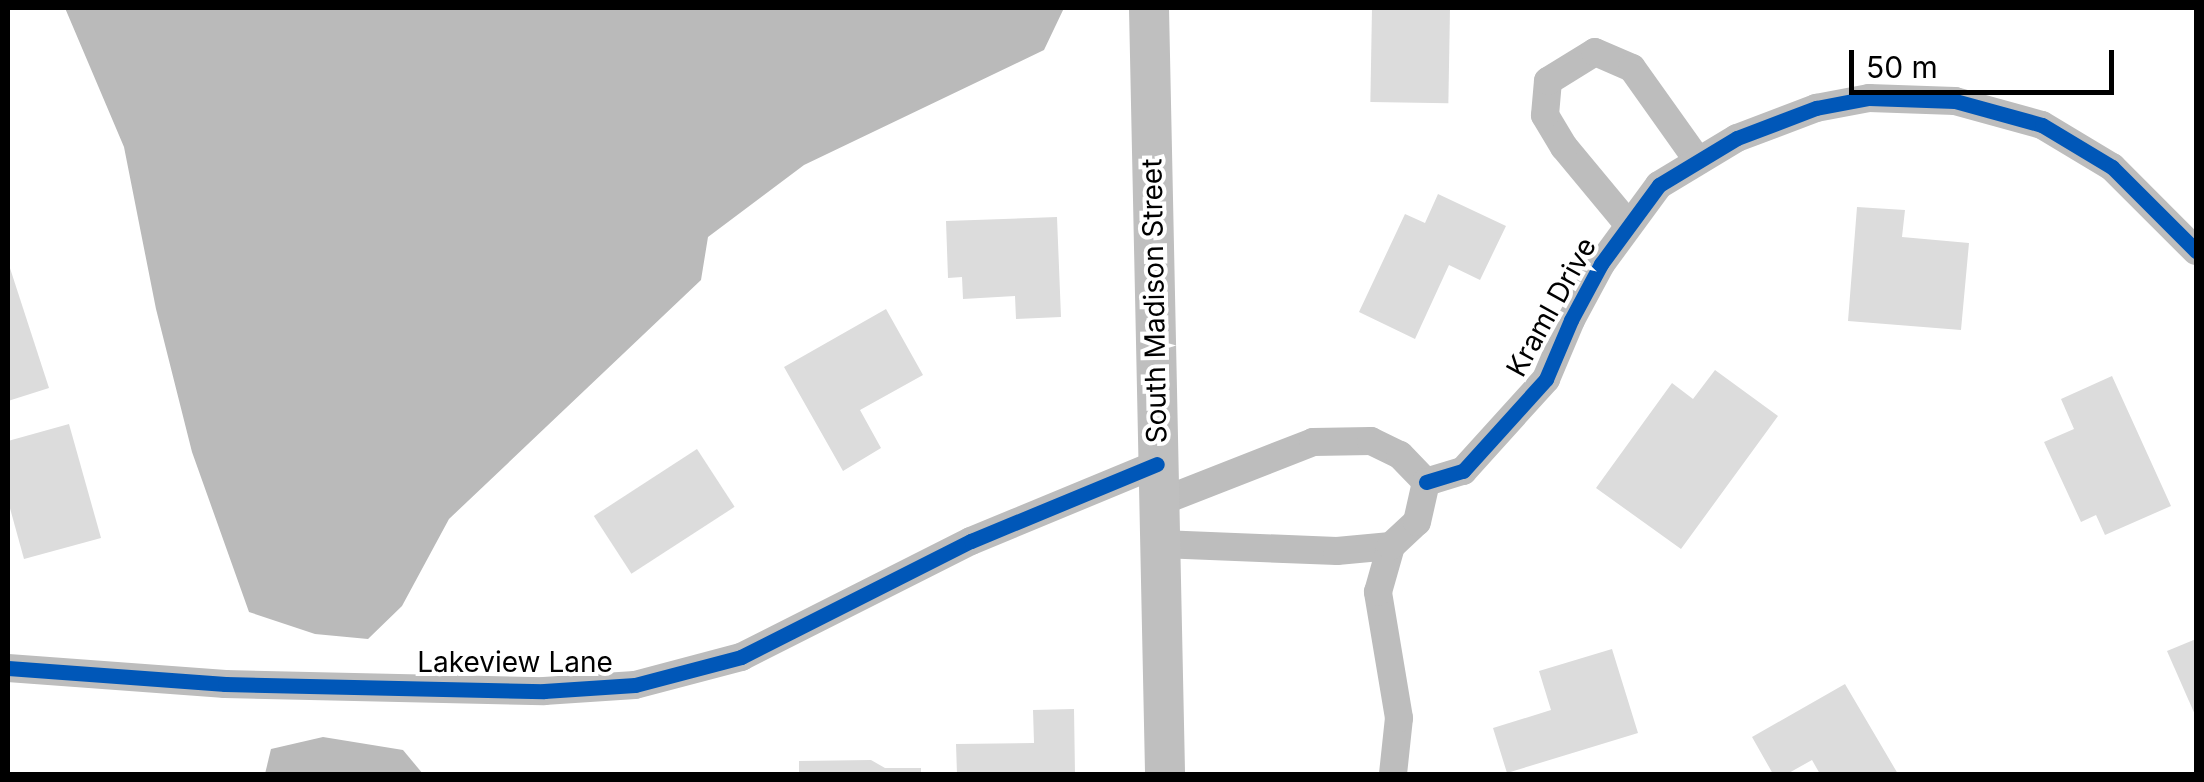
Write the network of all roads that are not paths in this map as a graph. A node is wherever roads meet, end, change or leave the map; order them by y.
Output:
1 (1149, 8) edge
2 (1698, 162) junction
3 (1628, 224) junction
4 (2196, 251) edge
5 (1426, 482) junction
6 (1158, 483) junction
7 (1160, 544) junction
8 (1391, 546) junction
9 (8, 668) edge
10 (1166, 774) edge
11 (1393, 774) edge

1 - 6 street, South Madison Street
2 - 3 street, Kraml Drive
2 - 3 street
2 - 4 street, Kraml Drive
3 - 5 street, Kraml Drive
5 - 6 street
5 - 8 street
6 - 7 street, South Madison Street
6 - 9 street, Lakeview Lane
7 - 8 street
7 - 10 street, South Madison Street
8 - 11 street

